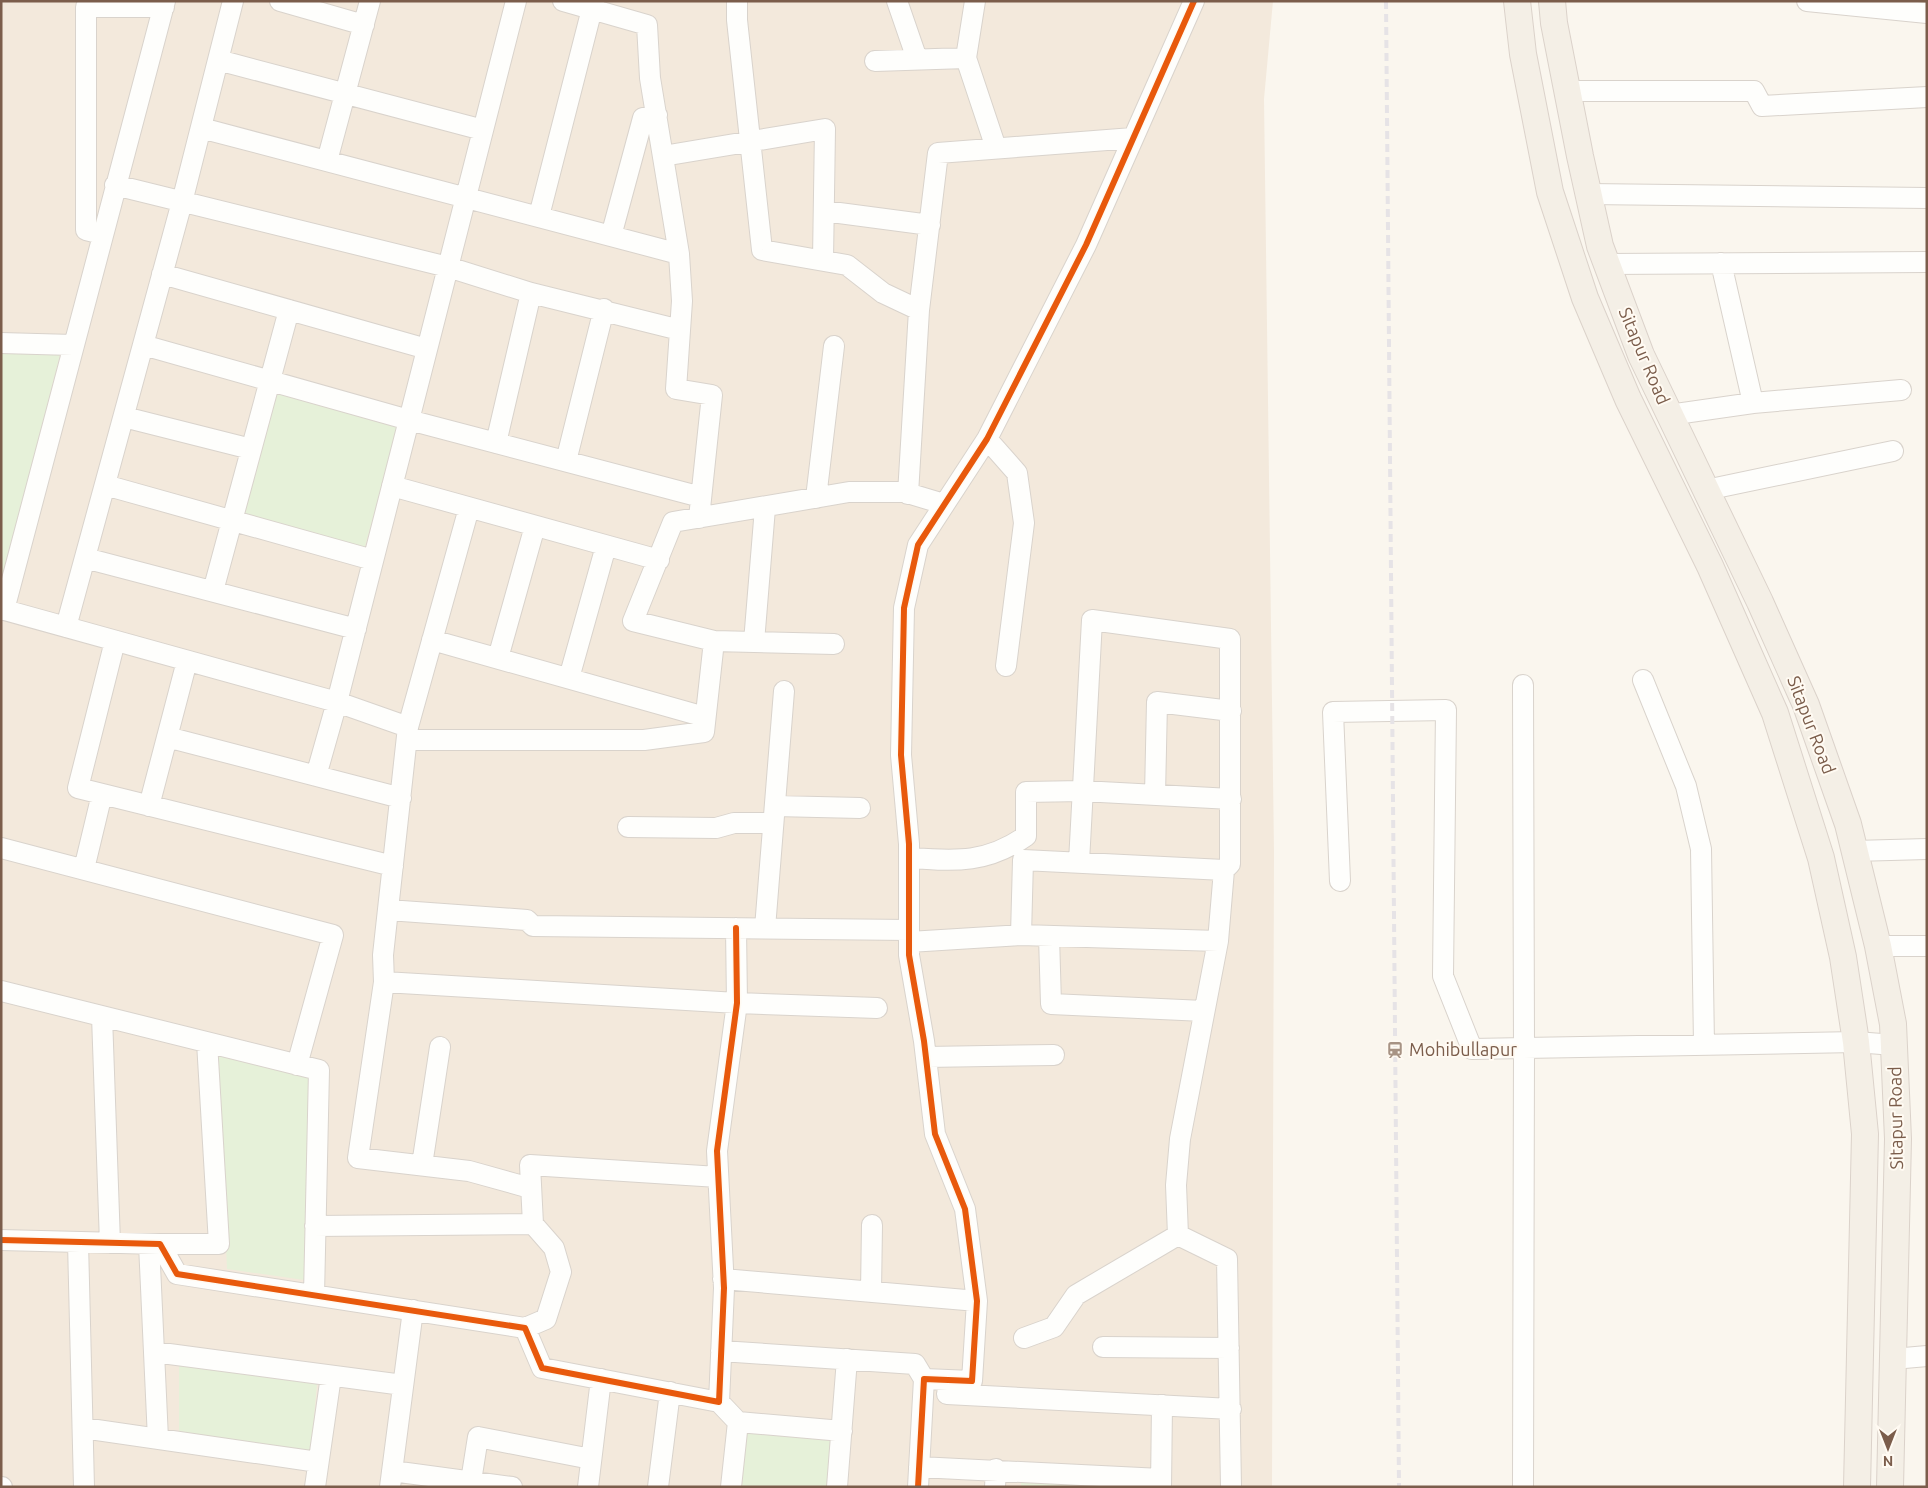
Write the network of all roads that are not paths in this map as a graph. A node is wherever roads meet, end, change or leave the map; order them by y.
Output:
1 (233, 1) edge
2 (280, 1) edge
3 (370, 1) edge
4 (516, 1) edge
5 (563, 1) edge
6 (737, 1) edge
7 (897, 1) edge
8 (975, 1) edge
9 (1194, 1) edge
10 (1517, 1) edge
11 (1552, 1) edge
12 (1807, 1) edge
13 (165, 4) edge
14 (593, 5) edge
15 (1927, 12) edge
16 (364, 25) junction
17 (966, 58) junction
18 (917, 59) junction
19 (218, 60) junction
20 (875, 61) dead end
21 (1568, 91) junction
22 (346, 94) junction
23 (1927, 97) edge
24 (656, 115) junction
25 (201, 128) junction
26 (483, 130) junction
27 (1133, 138) junction
28 (749, 141) junction
29 (996, 148) junction
30 (663, 156) junction
31 (327, 161) junction
32 (116, 185) junction
33 (1588, 194) junction
34 (466, 196) junction
35 (1927, 198) edge
36 (182, 202) junction
37 (824, 211) junction
38 (540, 216) junction
39 (930, 225) junction
40 (102, 234) junction
41 (611, 236) junction
42 (679, 254) junction
43 (823, 260) junction
44 (1927, 262) edge
45 (1721, 263) junction
46 (1607, 264) junction
47 (448, 267) junction
48 (162, 274) junction
49 (531, 293) junction
50 (604, 309) junction
51 (288, 310) junction
52 (919, 310) junction
53 (680, 330) junction
54 (1, 344) edge
55 (73, 345) junction
56 (143, 345) junction
57 (834, 346) dead end
58 (428, 349) junction
59 (269, 380) junction
60 (1901, 390) dead end
61 (1753, 403) junction
62 (1669, 414) junction
63 (124, 417) junction
64 (409, 420) junction
65 (986, 439) junction
66 (496, 443) junction
67 (251, 450) junction
68 (1893, 451) dead end
69 (566, 461) junction
70 (105, 485) junction
71 (392, 486) junction
72 (1706, 490) junction
73 (908, 494) junction
74 (701, 497) junction
75 (816, 498) junction
76 (944, 504) junction
77 (469, 508) junction
78 (765, 508) junction
79 (699, 518) junction
80 (232, 520) junction
81 (535, 526) junction
82 (606, 546) junction
83 (85, 558) junction
84 (373, 560) junction
85 (659, 560) junction
86 (212, 592) junction
87 (3, 610) edge
88 (66, 627) junction
89 (356, 629) junction
90 (432, 640) junction
91 (115, 641) junction
92 (714, 641) junction
93 (754, 642) junction
94 (834, 644) dead end
95 (498, 658) junction
96 (187, 661) junction
97 (1006, 666) dead end
98 (569, 678) junction
99 (1643, 680) dead end
100 (1522, 686) dead end
101 (784, 691) dead end
102 (337, 702) junction
103 (1231, 710) junction
104 (705, 717) junction
105 (408, 733) junction
106 (167, 738) junction
107 (316, 776) junction
108 (1082, 791) junction
109 (102, 794) junction
110 (1154, 795) junction
111 (401, 798) junction
112 (1231, 799) junction
113 (149, 806) junction
114 (860, 808) dead end
115 (774, 815) junction
116 (628, 827) dead end
117 (1, 848) edge
118 (1927, 849) edge
119 (1854, 851) junction
120 (909, 858) junction
121 (1079, 862) junction
122 (393, 866) junction
123 (84, 869) junction
124 (1224, 870) junction
125 (1340, 881) dead end
126 (388, 910) junction
127 (736, 928) junction
128 (765, 928) junction
129 (1021, 935) junction
130 (909, 936) junction
131 (1050, 936) junction
132 (1218, 941) junction
133 (1878, 946) junction
134 (1927, 946) edge
135 (384, 982) junction
136 (1, 991) edge
137 (738, 1002) junction
138 (877, 1008) dead end
139 (1204, 1011) junction
140 (102, 1016) junction
141 (207, 1042) junction
142 (1856, 1042) junction
143 (1704, 1045) junction
144 (1894, 1045) junction
145 (440, 1047) dead end
146 (1524, 1048) junction
147 (1054, 1055) dead end
148 (926, 1057) junction
149 (297, 1065) junction
150 (422, 1165) junction
151 (718, 1177) junction
152 (530, 1188) junction
153 (533, 1224) junction
154 (872, 1225) dead end
155 (315, 1226) junction
156 (1178, 1234) junction
157 (1, 1240) edge
158 (78, 1242) junction
159 (110, 1243) junction
160 (155, 1244) junction
161 (723, 1279) junction
162 (871, 1292) junction
163 (314, 1295) junction
164 (977, 1301) junction
165 (413, 1310) junction
166 (525, 1328) junction
167 (1024, 1338) dead end
168 (1103, 1346) dead end
169 (1229, 1348) junction
170 (721, 1351) junction
171 (154, 1352) junction
172 (1927, 1356) edge
173 (1893, 1359) junction
174 (847, 1360) junction
175 (331, 1376) junction
176 (601, 1379) junction
177 (403, 1385) junction
178 (923, 1386) junction
179 (670, 1392) junction
180 (719, 1402) junction
181 (1162, 1405) junction
182 (1231, 1409) junction
183 (738, 1422) junction
184 (83, 1428) junction
185 (842, 1431) junction
186 (158, 1439) junction
187 (591, 1459) junction
188 (318, 1462) junction
189 (919, 1466) junction
190 (996, 1478) edge
191 (391, 1479) edge
192 (471, 1481) junction
193 (1161, 1483) edge
194 (84, 1487) edge
195 (315, 1487) edge
196 (512, 1487) edge
197 (588, 1487) edge
198 (658, 1487) edge
199 (730, 1487) edge
200 (838, 1487) edge
201 (918, 1487) edge
202 (1231, 1487) edge
203 (1523, 1487) edge
204 (1857, 1487) edge
205 (1890, 1487) edge

1 - 19 street
2 - 16 street
3 - 16 street
4 - 26 street
5 - 14 street
6 - 28 street
7 - 18 street
8 - 17 street
9 - 27 street
10 - 142 main road, Sitapur Road
11 - 21 main road, Sitapur Road
12 - 15 street
13 - 32 street
13 - 40 street
14 - 24 street
14 - 38 street
16 - 22 street
17 - 18 street
17 - 29 street
18 - 20 street
19 - 22 street
19 - 25 street
21 - 23 street
21 - 33 main road, Sitapur Road
22 - 26 street
22 - 31 street
24 - 30 street
24 - 41 street
25 - 31 street
25 - 36 street
26 - 34 street
27 - 29 street
27 - 65 street
28 - 30 street
28 - 37 street
28 - 43 street
29 - 39 street
30 - 42 street
31 - 34 street
32 - 36 street
32 - 40 street
33 - 35 street
33 - 46 main road, Sitapur Road
34 - 38 street
34 - 47 street
36 - 47 street
36 - 48 street
37 - 39 street
37 - 43 street
38 - 41 street
39 - 52 street
40 - 55 street
41 - 42 street
42 - 53 street
43 - 52 street
44 - 45 street
45 - 46 street
45 - 61 street
46 - 62 main road, Sitapur Road
47 - 49 street
47 - 58 street
48 - 51 street
48 - 56 street
49 - 50 street
49 - 66 street
50 - 53 street
50 - 69 street
51 - 58 street
51 - 59 street
52 - 73 street
53 - 74 street
54 - 55 street
55 - 87 street
56 - 59 street
56 - 63 street
57 - 75 street
58 - 64 street
59 - 64 street
59 - 67 street
60 - 61 street
61 - 62 street
62 - 72 main road, Sitapur Road
63 - 67 street
63 - 70 street
64 - 66 street
64 - 71 street
65 - 76 street
65 - 97 street
66 - 69 street
67 - 80 street
68 - 72 street
69 - 74 street
70 - 80 street
70 - 83 street
71 - 77 street
71 - 84 street
72 - 119 main road, Sitapur Road
73 - 75 street
73 - 76 street
74 - 79 street
75 - 78 street
76 - 120 street
77 - 81 street
77 - 90 street
78 - 79 street
78 - 93 street
79 - 85 street
80 - 84 street
80 - 86 street
81 - 82 street
81 - 95 street
82 - 85 street
82 - 98 street
83 - 86 street
83 - 88 street
84 - 89 street
85 - 92 street
86 - 89 street
87 - 88 street
88 - 91 street
89 - 102 street
90 - 95 street
90 - 105 street
91 - 96 street
91 - 109 street
92 - 93 street
92 - 104 street
93 - 94 street
95 - 98 street
96 - 102 street
96 - 106 street
98 - 104 street
99 - 143 street
100 - 146 street
101 - 115 street
102 - 105 street
102 - 107 street
103 - 108 street
103 - 110 street
103 - 112 street
104 - 105 street
105 - 111 street
106 - 107 street
106 - 113 street
107 - 111 street
108 - 110 street
108 - 120 street
108 - 121 street
109 - 113 street
109 - 123 street
110 - 112 street
111 - 122 street
112 - 124 street
113 - 122 street
114 - 115 street
115 - 116 street
115 - 128 street
117 - 123 street
118 - 119 street
119 - 133 main road, Sitapur Road
120 - 130 street
121 - 124 street
121 - 129 street
122 - 126 street
123 - 149 street
124 - 132 street
125 - 146 street
126 - 127 street
126 - 135 street
127 - 128 street
127 - 137 street
128 - 130 street
129 - 130 street
129 - 131 street
130 - 148 street
131 - 132 street
131 - 139 street
132 - 139 street
133 - 134 street
133 - 144 main road, Sitapur Road
135 - 137 street
135 - 150 street
136 - 140 street
137 - 138 street
137 - 151 street
139 - 156 street
140 - 141 street
140 - 159 street
141 - 149 street
141 - 160 street
142 - 143 street
142 - 144 street
142 - 204 main road, Sitapur Road
143 - 146 street
144 - 173 main road, Sitapur Road
145 - 150 street
146 - 203 street
147 - 148 street
148 - 164 street
149 - 155 street
150 - 152 street
151 - 152 street
151 - 161 street
152 - 153 street
153 - 155 street
153 - 166 street
154 - 162 street
155 - 163 street
156 - 167 street
156 - 169 street
157 - 158 street
158 - 159 street
158 - 184 street
159 - 160 street
160 - 163 street
160 - 171 street
161 - 162 street
161 - 170 street
162 - 164 street
163 - 165 street
164 - 178 street
165 - 166 street
165 - 177 street
166 - 176 street
168 - 169 street
169 - 182 street
170 - 174 street
170 - 180 street
171 - 175 street
171 - 186 street
172 - 173 street
173 - 205 main road, Sitapur Road
174 - 178 street
174 - 185 street
175 - 177 street
175 - 188 street
176 - 179 street
176 - 187 street
177 - 191 street
178 - 181 street
178 - 189 street
179 - 180 street
179 - 198 street
180 - 183 street
181 - 182 street
181 - 193 street
182 - 202 street
183 - 185 street
183 - 199 street
184 - 186 street
184 - 194 street
185 - 200 street
186 - 188 street
187 - 192 street
187 - 197 street
188 - 195 street
189 - 190 street
189 - 201 street
190 - 193 street
191 - 192 street
192 - 196 street

